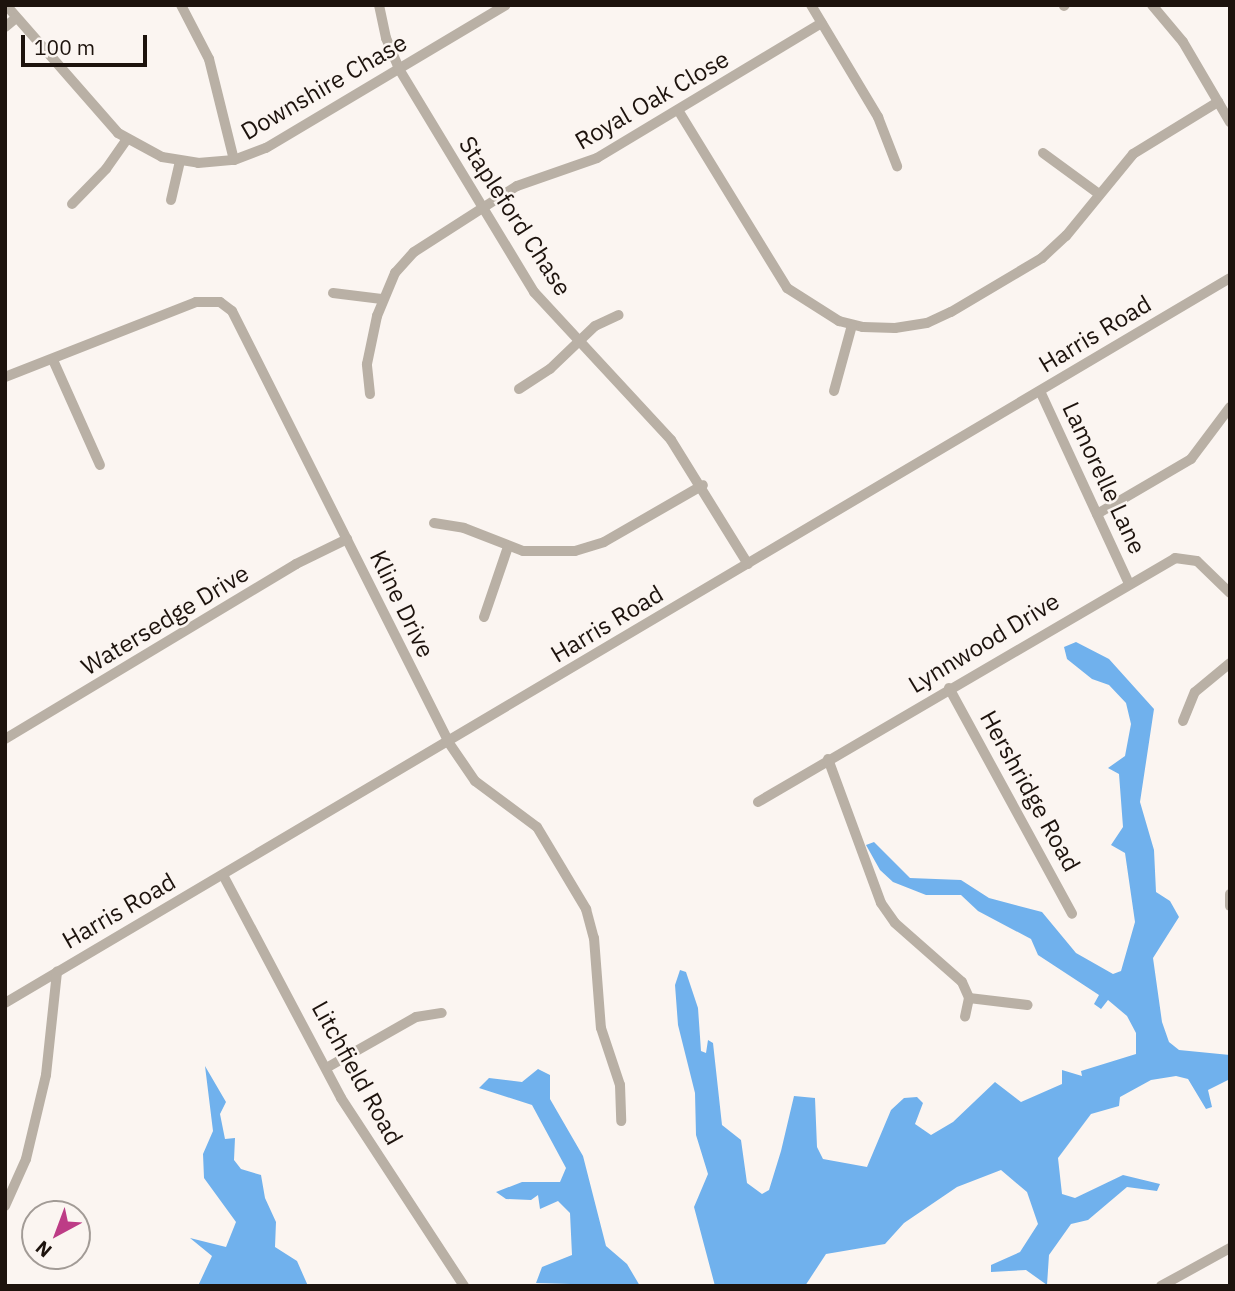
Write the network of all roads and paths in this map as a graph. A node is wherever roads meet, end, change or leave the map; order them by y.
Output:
1 (6, 5) edge
2 (181, 5) edge
3 (379, 5) edge
4 (506, 5) edge
5 (811, 5) edge
6 (1152, 5) edge
7 (16, 18) junction
8 (822, 23) junction
9 (5, 27) edge
10 (399, 69) junction
11 (1218, 102) junction
12 (678, 110) junction
13 (1230, 122) edge
14 (126, 140) junction
15 (1043, 153) dead end
16 (234, 160) junction
17 (180, 161) junction
18 (897, 166) dead end
19 (1099, 194) junction
20 (171, 200) dead end
21 (72, 204) dead end
22 (482, 208) junction
23 (1230, 278) edge
24 (333, 293) dead end
25 (382, 299) junction
26 (619, 315) dead end
27 (852, 325) junction
28 (578, 341) junction
29 (53, 360) junction
30 (5, 377) edge
31 (519, 389) dead end
32 (834, 391) dead end
33 (1040, 391) junction
34 (370, 394) dead end
35 (1230, 407) edge
36 (100, 465) dead end
37 (703, 485) junction
38 (1097, 514) junction
39 (435, 523) dead end
40 (347, 539) junction
41 (508, 547) junction
42 (748, 564) junction
43 (1129, 584) junction
44 (1230, 593) edge
45 (484, 617) dead end
46 (1230, 663) edge
47 (950, 688) junction
48 (1183, 721) dead end
49 (5, 740) edge
50 (449, 743) junction
51 (828, 759) junction
52 (758, 802) dead end
53 (223, 875) junction
54 (1230, 894) edge
55 (1230, 905) edge
56 (1072, 914) dead end
57 (57, 972) junction
58 (969, 998) junction
59 (5, 1003) edge
60 (1028, 1005) dead end
61 (442, 1013) dead end
62 (965, 1017) dead end
63 (328, 1067) junction
64 (621, 1121) dead end
65 (5, 1206) edge
66 (1230, 1248) edge
67 (464, 1286) edge
68 (1161, 1286) edge

1 - 7 street, Downshire Chase
2 - 16 street
3 - 10 street, Stapleford Chase
4 - 10 street, Downshire Chase
5 - 8 street
6 - 11 street
7 - 9 street
7 - 14 street, Downshire Chase
8 - 12 street, Royal Oak Close
8 - 18 street
10 - 16 street, Downshire Chase
10 - 22 street, Stapleford Chase
11 - 13 street
11 - 19 street
12 - 22 street, Royal Oak Close
12 - 27 street
14 - 17 street, Downshire Chase
14 - 21 street
15 - 19 street
16 - 17 street, Downshire Chase
17 - 20 street
19 - 27 street
22 - 25 street, Royal Oak Close
22 - 28 street, Stapleford Chase
23 - 33 street, Harris Road
24 - 25 street
25 - 34 street, Royal Oak Close
26 - 28 street
27 - 32 street
28 - 31 street
28 - 37 street, Stapleford Chase
29 - 30 street, Kline Drive
29 - 36 street
29 - 40 street, Kline Drive
33 - 38 street, Lamorelle Lane
33 - 42 street, Harris Road
35 - 38 street
37 - 41 street
37 - 42 street, Stapleford Chase
38 - 43 street, Lamorelle Lane
39 - 41 street
40 - 49 street, Watersedge Drive
40 - 50 street, Kline Drive
41 - 45 street
42 - 50 street, Harris Road
43 - 44 street, Lynnwood Drive
43 - 47 street, Lynnwood Drive
46 - 48 street
47 - 51 street, Lynnwood Drive
47 - 56 street, Hershridge Road
50 - 53 street, Harris Road
50 - 64 street, Kline Drive
51 - 52 street, Lynnwood Drive
51 - 58 street
53 - 57 street, Harris Road
53 - 63 street, Litchfield Road
54 - 55 street
57 - 59 street, Harris Road
57 - 65 street
58 - 60 street
58 - 62 street
61 - 63 street
63 - 67 street, Litchfield Road
66 - 68 street

